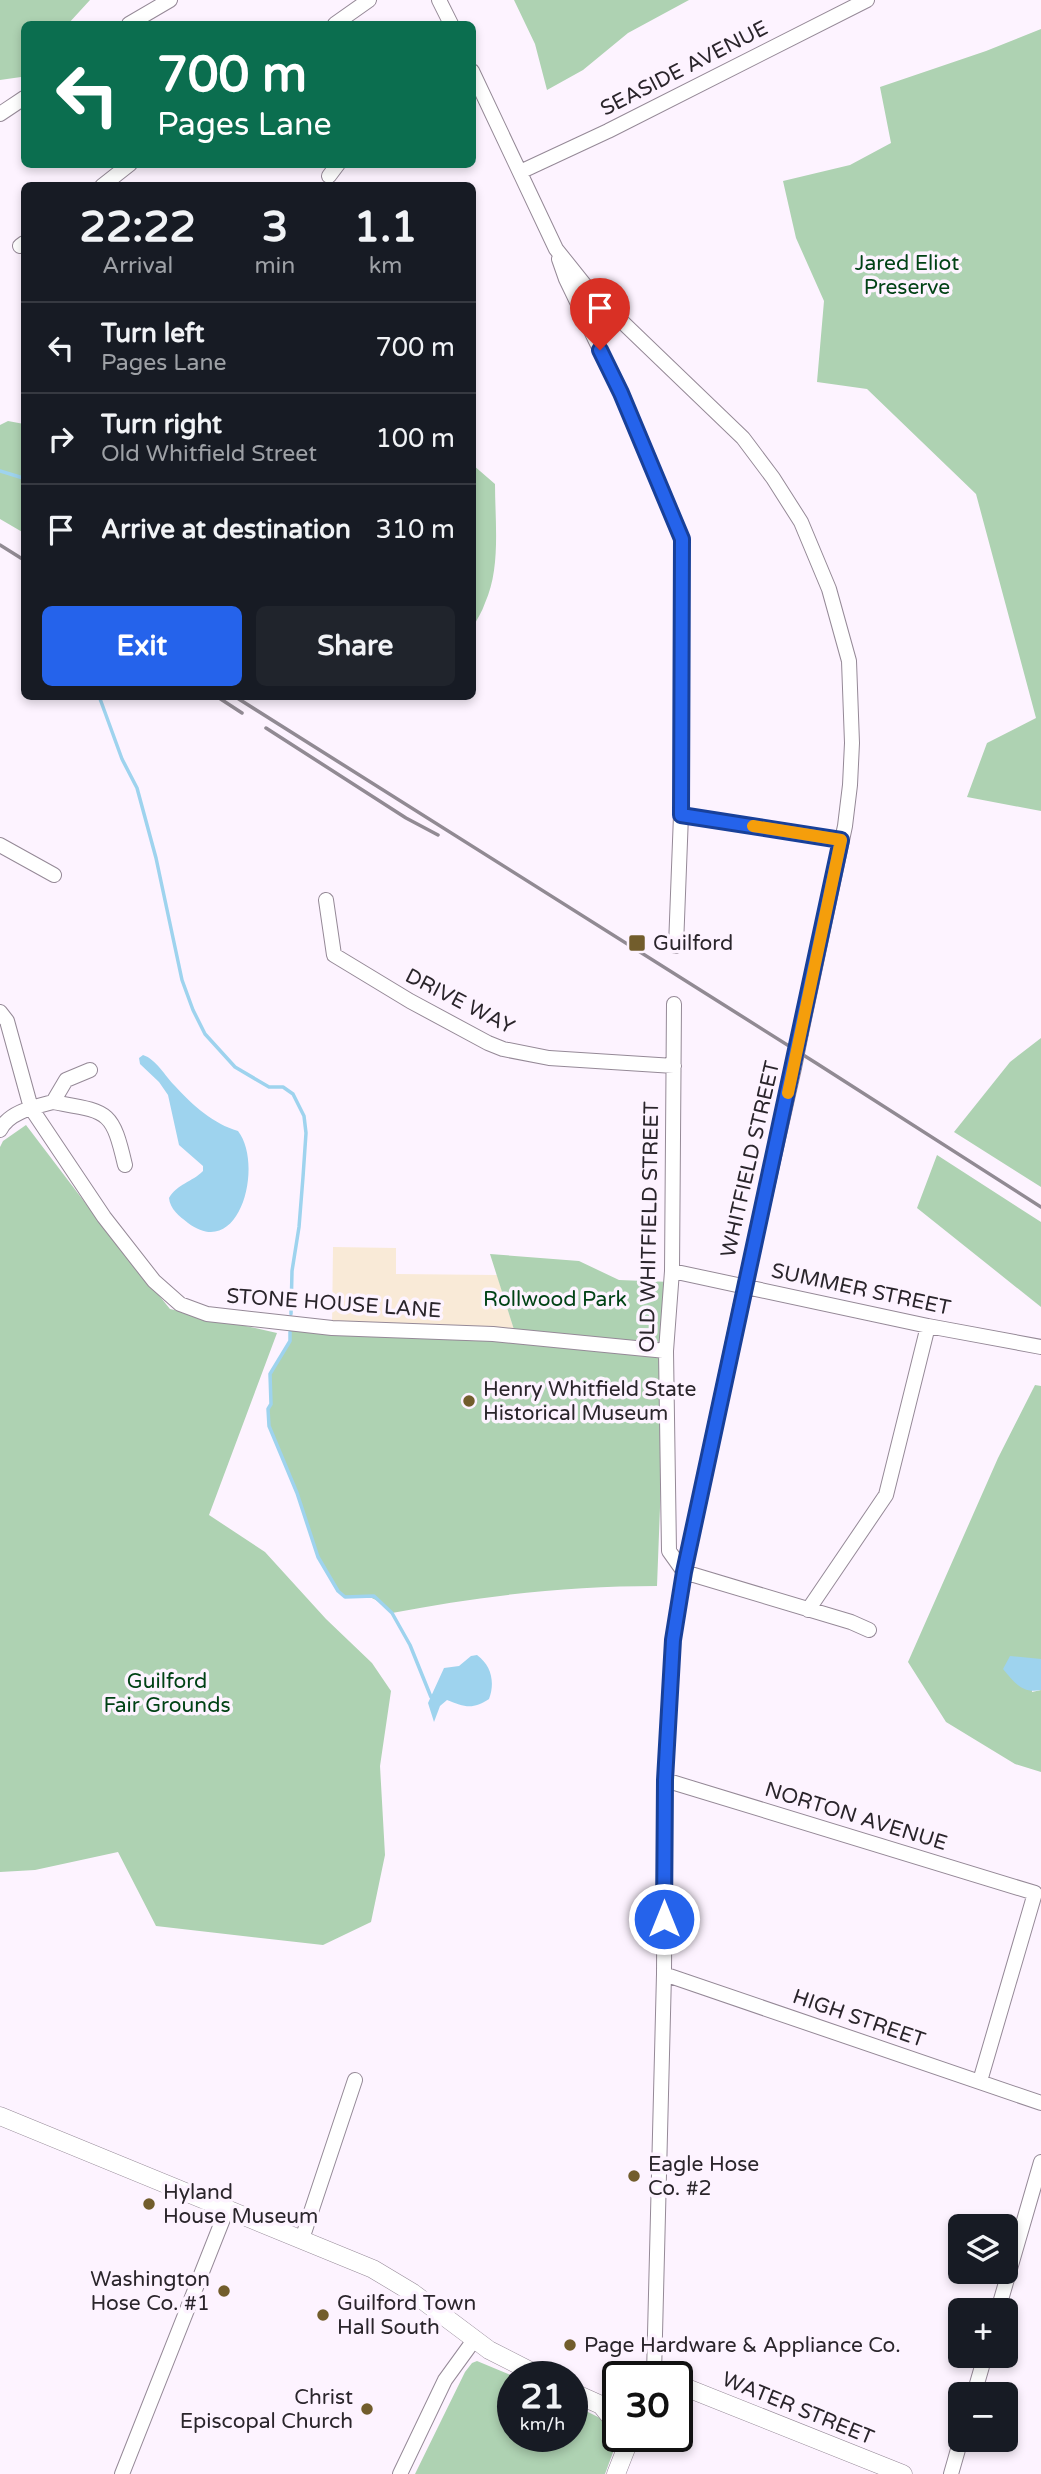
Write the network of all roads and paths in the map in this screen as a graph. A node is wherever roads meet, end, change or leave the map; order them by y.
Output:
1 (170, 0) edge
2 (439, 0) edge
3 (867, 0) edge
4 (359, 3) edge
5 (134, 21) edge
6 (338, 21) edge
7 (450, 21) edge
8 (476, 79) edge
9 (21, 100) edge
10 (0, 114) edge
11 (126, 168) edge
12 (520, 172) junction
13 (107, 182) edge
14 (556, 249) junction
15 (609, 309) junction
16 (589, 328) junction
17 (681, 815) junction
18 (841, 840) junction
19 (0, 845) edge
20 (54, 875) dead end
21 (326, 900) dead end
22 (676, 946) dead end
23 (674, 1004) dead end
24 (0, 1012) edge
25 (674, 1066) junction
26 (90, 1070) dead end
27 (53, 1102) junction
28 (31, 1108) junction
29 (0, 1130) edge
30 (125, 1165) dead end
31 (672, 1271) junction
32 (745, 1285) junction
33 (928, 1326) junction
34 (1041, 1347) edge
35 (666, 1351) junction
36 (684, 1572) junction
37 (808, 1610) junction
38 (869, 1630) dead end
39 (665, 1780) junction
40 (664, 1974) junction
41 (355, 2080) dead end
42 (980, 2081) junction
43 (1041, 2103) edge
44 (0, 2116) edge
45 (1041, 2162) edge
46 (227, 2209) junction
47 (302, 2239) junction
48 (1001, 2298) edge
49 (474, 2340) junction
50 (512, 2361) edge
51 (655, 2361) edge
52 (693, 2390) edge
53 (625, 2452) edge
54 (957, 2452) edge
55 (122, 2474) edge
56 (400, 2474) edge
57 (617, 2474) edge
58 (903, 2474) edge
59 (951, 2474) edge

1 - 5 street
2 - 7 street
3 - 12 street, SEASIDE AVENUE
4 - 6 street
8 - 12 street, WHITFIELD STREET
9 - 10 street
11 - 13 street
12 - 14 street, WHITFIELD STREET
14 - 15 street, WHITFIELD STREET
14 - 16 street
15 - 16 street
15 - 18 street, WHITFIELD STREET
16 - 17 street
17 - 18 street
17 - 22 street
18 - 32 street, WHITFIELD STREET, bridge
19 - 20 street
21 - 25 street, DRIVE WAY
23 - 25 street, OLD WHITFIELD STREET
24 - 28 street, STONE HOUSE LANE
25 - 31 street, OLD WHITFIELD STREET
26 - 27 street
27 - 28 street
27 - 30 street
28 - 29 street
28 - 35 street, STONE HOUSE LANE
31 - 32 street, SUMMER STREET
31 - 35 street, OLD WHITFIELD STREET
32 - 33 street, SUMMER STREET
32 - 36 street, WHITFIELD STREET
33 - 34 street, SUMMER STREET
33 - 37 street
35 - 36 street, OLD WHITFIELD STREET
36 - 37 street
36 - 39 street, WHITFIELD STREET
37 - 38 street
39 - 40 street, WHITFIELD STREET
39 - 42 street, NORTON AVENUE
40 - 42 street, HIGH STREET
40 - 51 street, WHITFIELD STREET
41 - 47 street
42 - 43 street, HIGH STREET
44 - 46 main road
45 - 48 street
46 - 47 main road
46 - 55 street
47 - 49 main road
49 - 50 main road
49 - 56 street
52 - 58 main road, WATER STREET
53 - 57 main road
54 - 59 street

